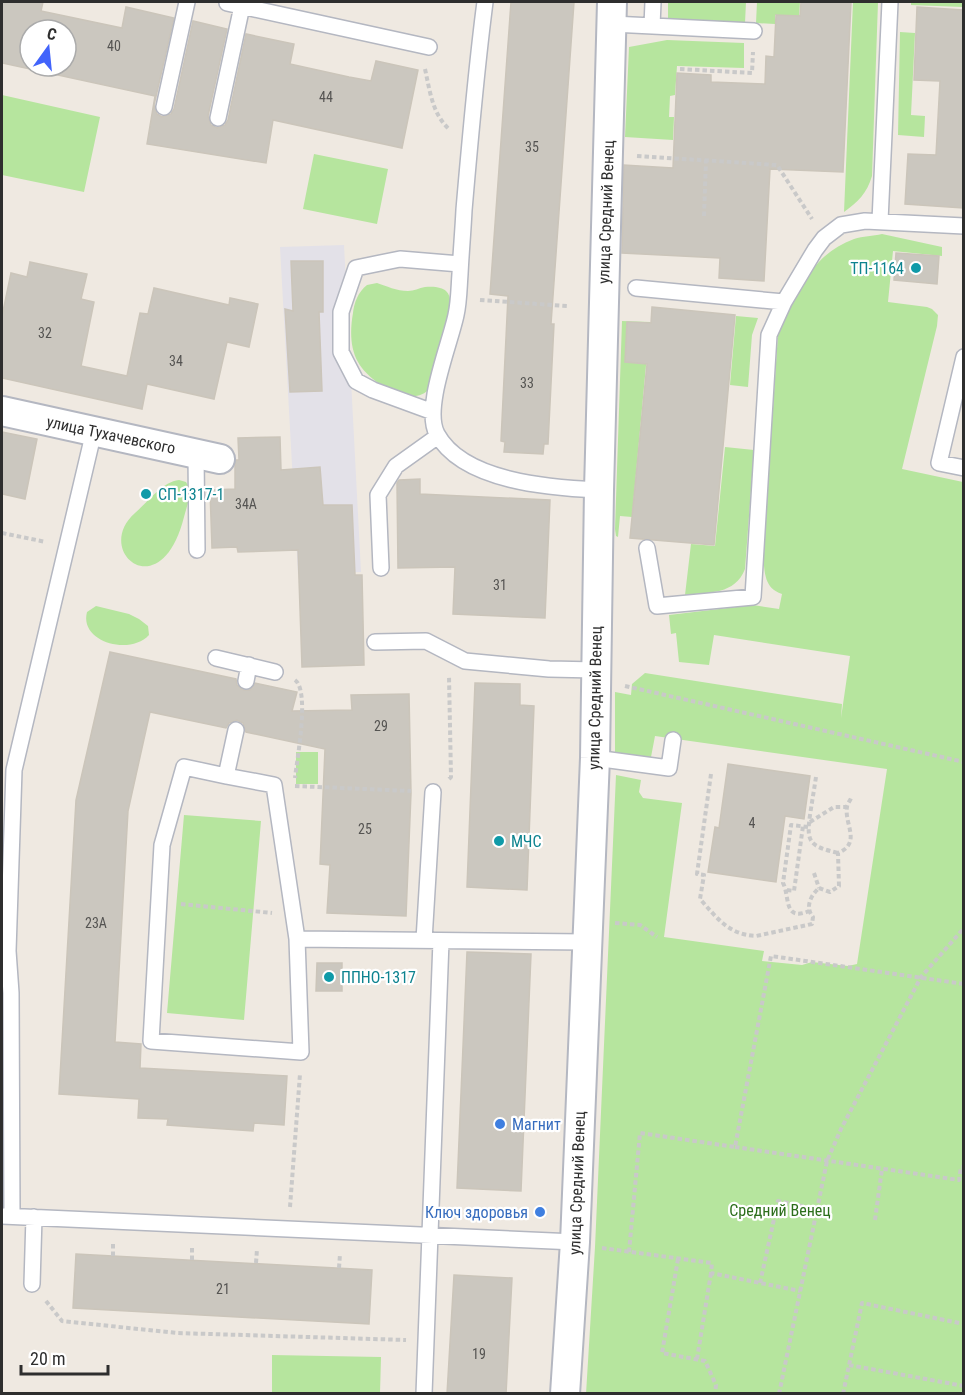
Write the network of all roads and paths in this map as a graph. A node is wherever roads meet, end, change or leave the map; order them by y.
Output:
1 (187, 2) edge
2 (485, 2) edge
3 (653, 2) edge
4 (891, 2) edge
5 (229, 3) edge
6 (612, 13) edge
7 (652, 26) junction
8 (754, 31) joint
9 (424, 46) joint
10 (680, 69) dead end
11 (164, 107) dead end
12 (218, 118) dead end
13 (469, 148) junction
14 (630, 156) dead end
15 (706, 160) junction
16 (704, 216) dead end
17 (880, 221) junction
18 (963, 226) edge
19 (824, 238) junction
20 (460, 264) junction
21 (636, 288) dead end
22 (458, 298) junction
23 (784, 302) junction
24 (567, 306) dead end
25 (963, 357) edge
26 (2, 411) edge
27 (433, 412) junction
28 (94, 431) junction
29 (438, 436) junction
30 (208, 456) joint
31 (963, 468) edge
32 (599, 490) junction
33 (2, 533) edge
34 (68, 546) junction
35 (647, 548) dead end
36 (197, 550) dead end
37 (381, 568) dead end
38 (375, 642) dead end
39 (449, 653) junction
40 (216, 658) dead end
41 (249, 665) junction
42 (275, 672) joint
43 (596, 675) junction
44 (246, 681) dead end
45 (236, 730) dead end
46 (673, 740) dead end
47 (595, 758) junction
48 (963, 762) edge
49 (711, 774) dead end
50 (226, 776) junction
51 (816, 777) dead end
52 (274, 785) junction
53 (294, 786) junction
54 (433, 792) junction
55 (851, 798) dead end
56 (847, 807) junction
57 (807, 825) junction
58 (838, 853) junction
59 (814, 873) dead end
60 (819, 888) junction
61 (787, 890) junction
62 (159, 902) junction
63 (809, 911) junction
64 (294, 915) junction
65 (963, 928) edge
66 (587, 932) junction
67 (657, 937) dead end
68 (297, 939) junction
69 (424, 940) junction
70 (441, 941) junction
71 (921, 977) junction
72 (963, 984) edge
73 (301, 1052) junction
74 (735, 1147) junction
75 (827, 1161) junction
76 (963, 1167) edge
77 (882, 1169) junction
78 (816, 1209) junction
79 (7, 1216) edge
80 (34, 1218) junction
81 (875, 1220) dead end
82 (289, 1229) junction
83 (431, 1236) junction
84 (585, 1245) junction
85 (629, 1252) junction
86 (678, 1259) junction
87 (711, 1273) junction
88 (760, 1283) junction
89 (32, 1284) joint
90 (800, 1291) junction
91 (963, 1323) edge
92 (427, 1341) junction
93 (697, 1359) junction
94 (849, 1365) junction
95 (963, 1386) edge
96 (424, 1394) edge
97 (565, 1394) edge
98 (715, 1394) edge
99 (779, 1394) edge
100 (843, 1394) edge

1 - 11 lane
2 - 13 lane
3 - 7 lane
4 - 17 lane
5 - 9 lane
5 - 12 lane
6 - 7 lane
6 - 32 street, улица Средний Венец
7 - 8 lane
8 - 10 path
9 - 13 path
13 - 20 lane
14 - 15 path
15 - 16 path
15 - 19 path
17 - 18 lane
17 - 19 lane
19 - 23 lane
20 - 22 lane
20 - 27 lane
21 - 23 lane
22 - 24 path
22 - 27 lane
23 - 35 lane
25 - 31 lane
26 - 28 street, улица Тухачевского
27 - 29 lane
28 - 30 street, улица Тухачевского
28 - 34 lane
29 - 32 lane
29 - 37 lane
30 - 36 lane
32 - 43 street, улица Средний Венец
33 - 34 path
34 - 79 lane
38 - 39 lane
39 - 43 lane
39 - 54 path
40 - 41 lane
41 - 42 lane
41 - 44 lane
42 - 53 path
43 - 47 street, улица Средний Венец
43 - 48 path
45 - 50 lane
46 - 47 lane
47 - 66 street, улица Средний Венец
49 - 63 path
50 - 52 lane
50 - 62 lane
51 - 57 path
52 - 53 path
52 - 64 lane
53 - 54 path
54 - 69 lane
55 - 56 path
56 - 57 path
56 - 58 path
57 - 58 path
57 - 61 path
57 - 61 path
58 - 60 path
59 - 60 path
60 - 63 path
61 - 63 path
62 - 64 path
62 - 73 lane
64 - 68 lane
65 - 71 path
66 - 67 path
66 - 70 lane
66 - 84 street, улица Средний Венец
68 - 69 lane
68 - 73 lane
69 - 70 lane
70 - 83 lane
71 - 72 path
71 - 74 path
71 - 75 path
73 - 82 path
74 - 75 path
74 - 85 path
75 - 77 path
75 - 78 path
76 - 77 path
77 - 81 path
78 - 88 path
78 - 90 path
79 - 80 lane
80 - 82 lane
80 - 89 lane
82 - 83 lane
83 - 84 lane
83 - 92 lane
84 - 85 path
84 - 97 street, улица Средний Венец
85 - 86 path
86 - 87 path
86 - 93 path
87 - 88 path
87 - 93 path
88 - 90 path
89 - 92 path
90 - 99 path
91 - 94 path
92 - 96 lane
93 - 98 path
94 - 95 path
94 - 100 path

